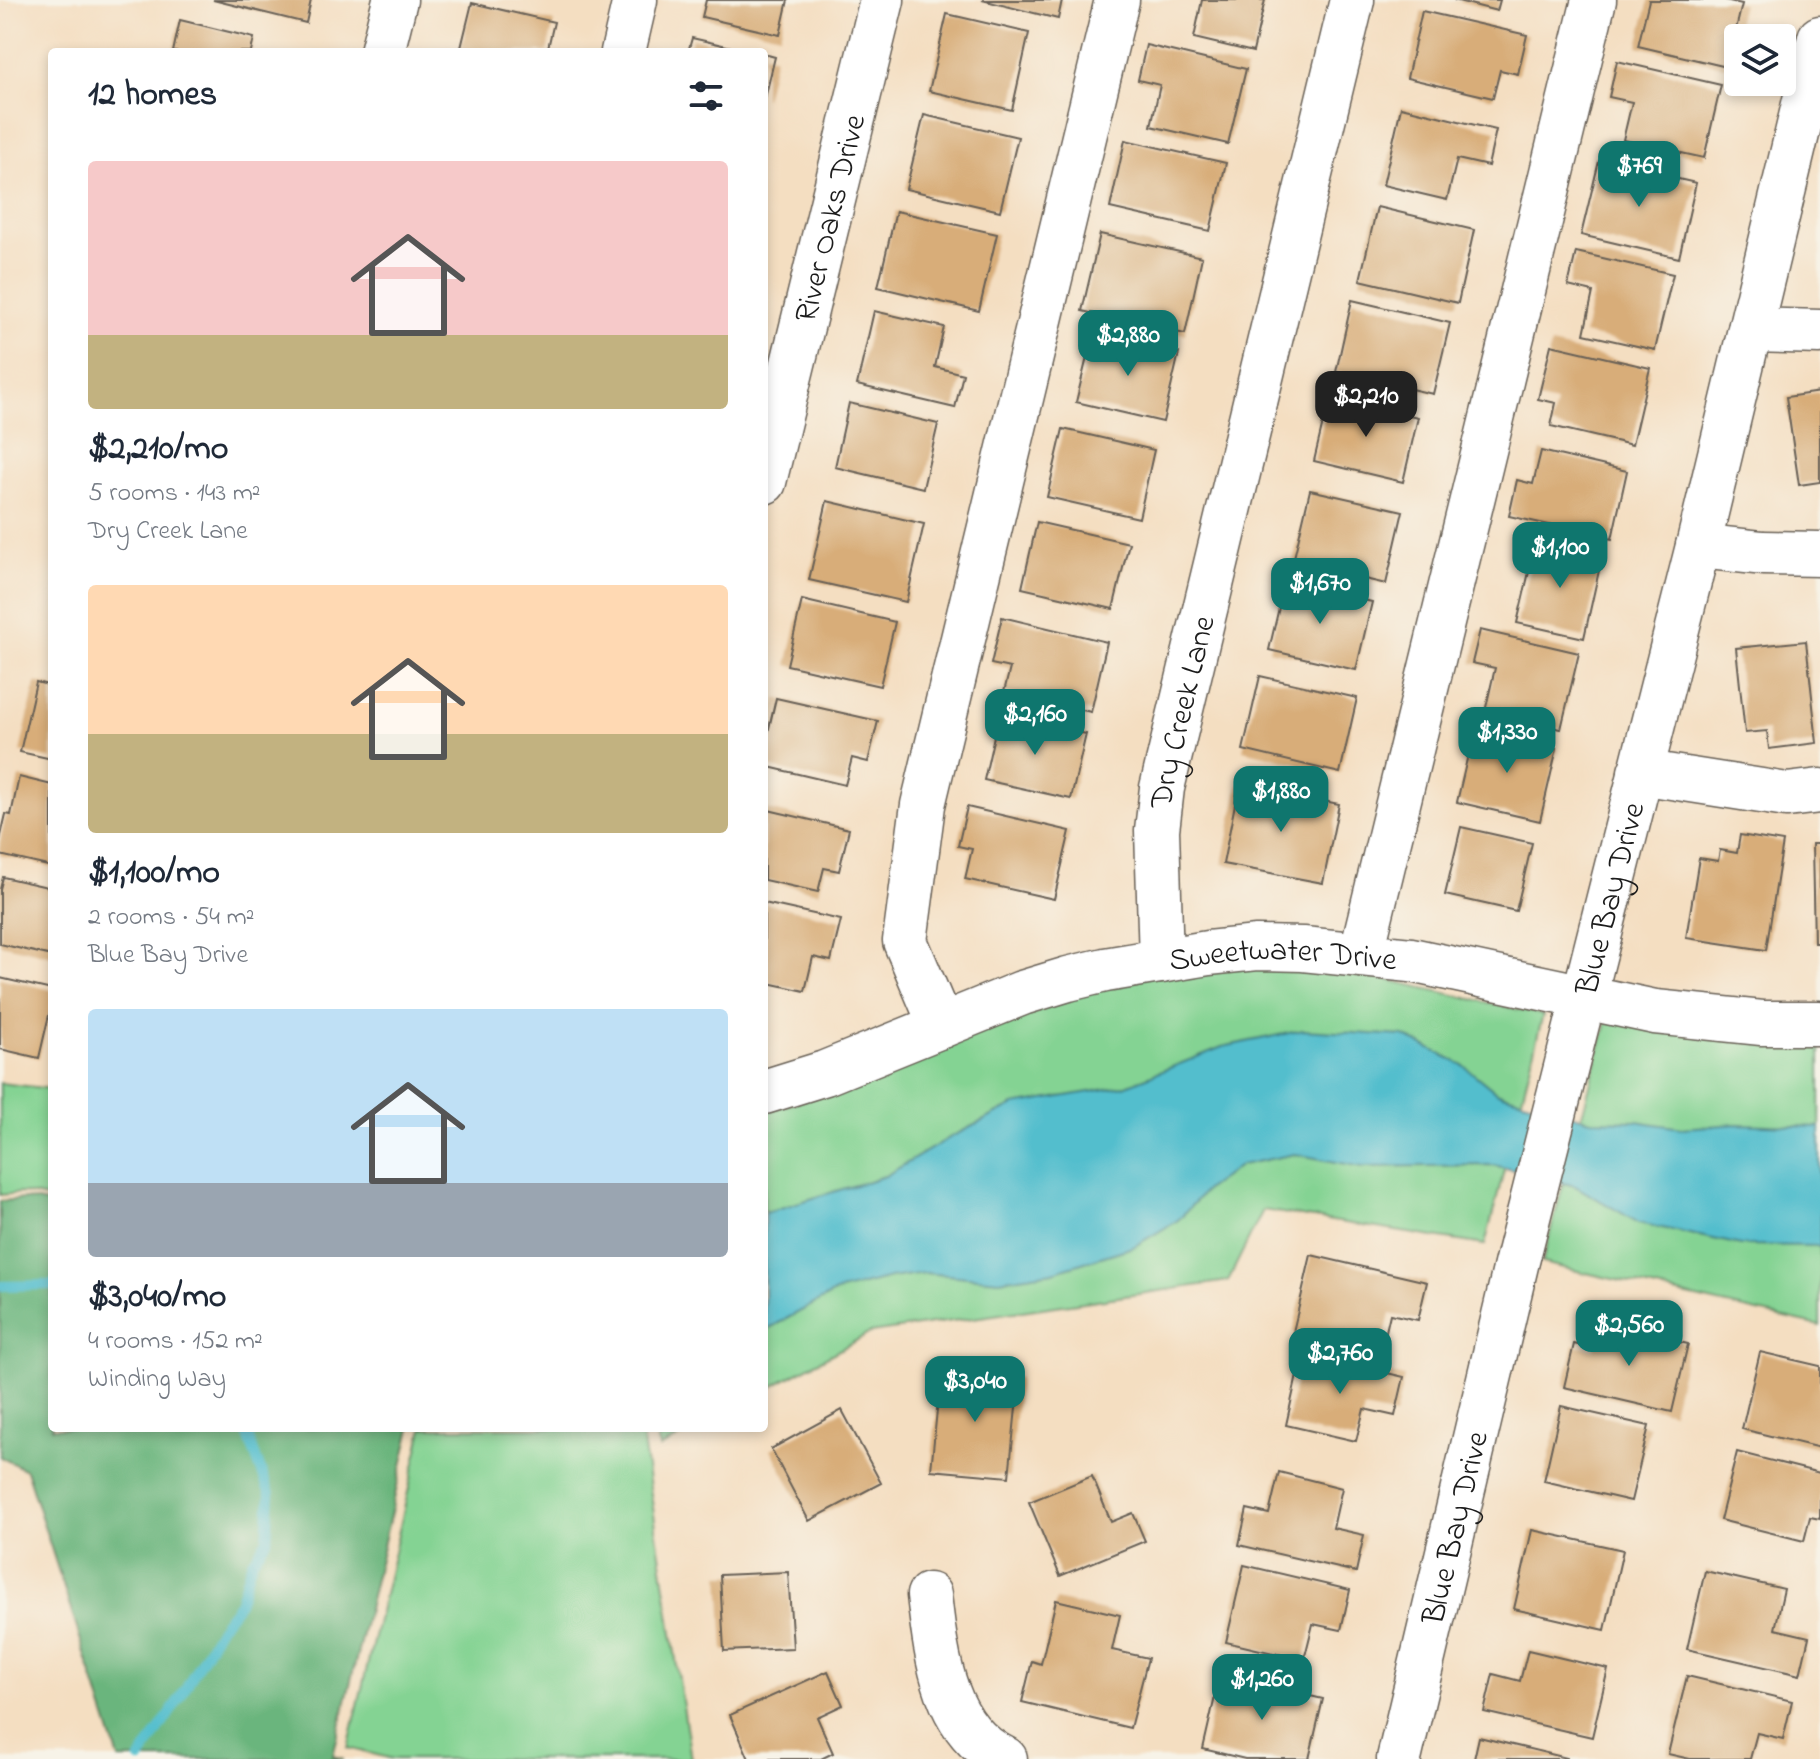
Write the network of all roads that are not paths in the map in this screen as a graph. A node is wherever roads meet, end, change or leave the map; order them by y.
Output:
1 (395, 0) edge
2 (635, 0) edge
3 (882, 0) edge
4 (1117, 0) edge
5 (1352, 0) edge
6 (1594, 0) edge
7 (1820, 38) edge
8 (383, 48) edge
9 (624, 48) edge
10 (1750, 330) junction
11 (1820, 332) edge
12 (768, 466) edge
13 (1698, 546) junction
14 (1820, 554) edge
15 (1640, 772) junction
16 (1820, 791) edge
17 (1361, 955) junction
18 (1161, 961) junction
19 (1582, 995) junction
20 (1820, 1023) edge
21 (941, 1026) junction
22 (768, 1091) edge
23 (929, 1595) dead end
24 (1005, 1759) edge
25 (1399, 1759) edge

1 - 8 street
2 - 9 street
3 - 12 street, River Oaks Drive
4 - 21 street
5 - 18 street, Dry Creek Lane
6 - 17 street
7 - 10 street, Blue Bay Drive
10 - 11 street
10 - 13 street, Blue Bay Drive
13 - 14 street
13 - 15 street, Blue Bay Drive
15 - 16 street
15 - 19 street, Blue Bay Drive
17 - 18 street, Sweetwater Drive
17 - 19 street, Sweetwater Drive
18 - 21 street, Sweetwater Drive
19 - 20 street, Sweetwater Drive
19 - 25 street, Blue Bay Drive
21 - 22 street, Sweetwater Drive
23 - 24 street

